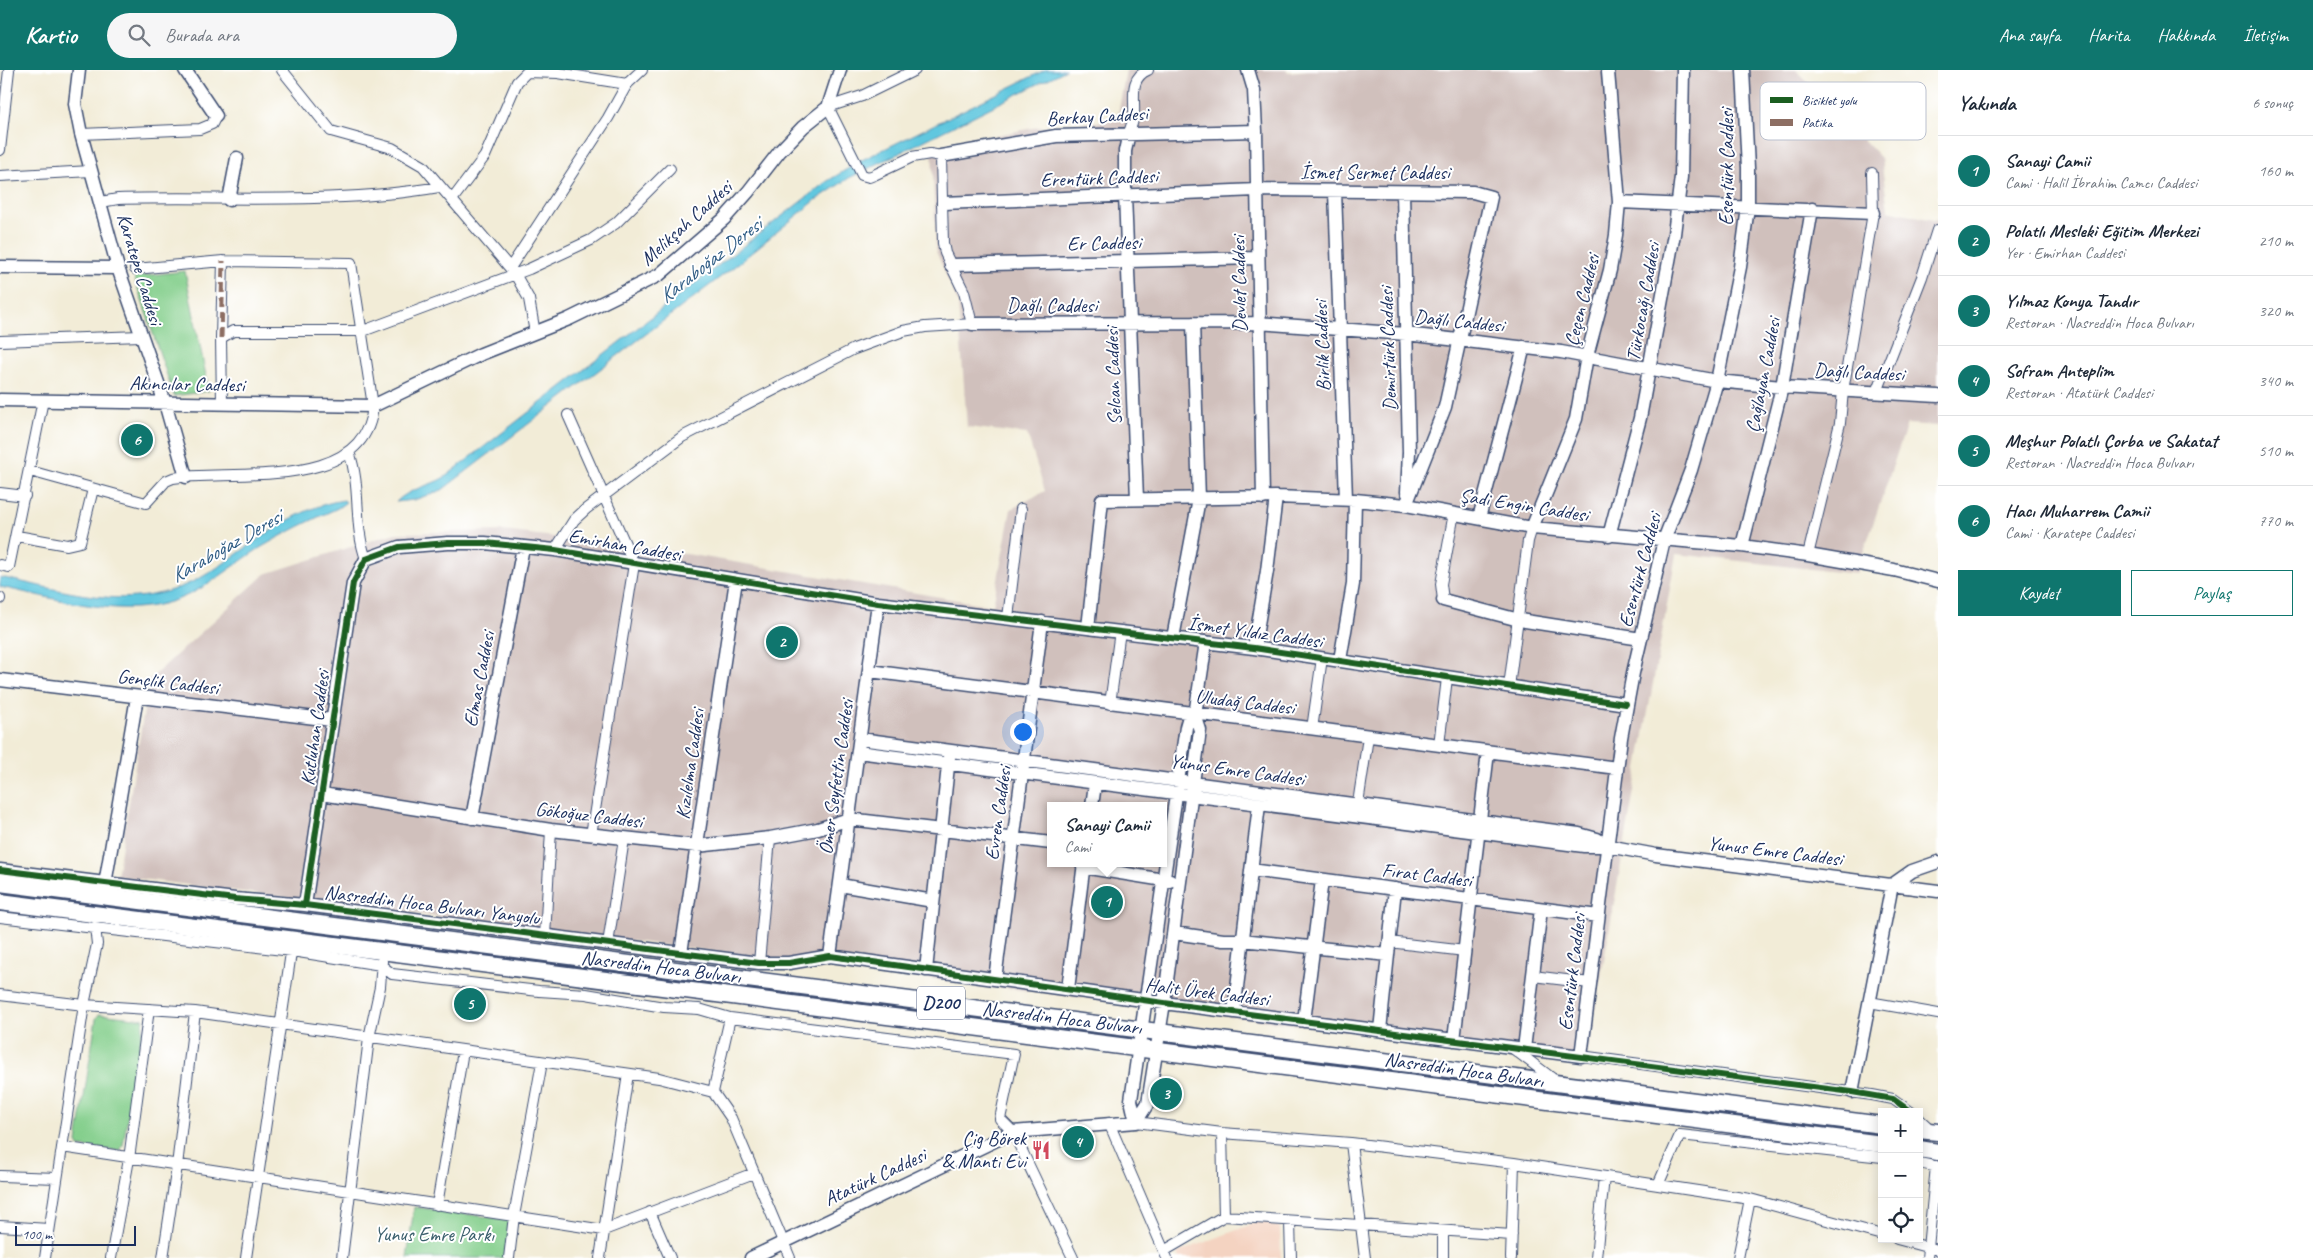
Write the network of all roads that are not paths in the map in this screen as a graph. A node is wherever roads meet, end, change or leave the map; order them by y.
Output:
1 (9, 70) edge
2 (79, 70) edge
3 (185, 70) edge
4 (282, 70) edge
5 (642, 70) edge
6 (840, 70) edge
7 (915, 70) edge
8 (1148, 70) edge
9 (1248, 70) edge
10 (1683, 70) edge
11 (1743, 70) edge
12 (1608, 72) dead end
13 (627, 84) junction
14 (828, 107) junction
15 (216, 116) joint
16 (1256, 131) junction
17 (1129, 133) junction
18 (81, 134) junction
19 (0, 150) edge
20 (941, 156) junction
21 (238, 158) dead end
22 (670, 169) dead end
23 (91, 171) junction
24 (1872, 173) dead end
25 (0, 176) edge
26 (439, 187) junction
27 (1257, 190) junction
28 (1335, 191) junction
29 (1403, 192) junction
30 (1125, 196) junction
31 (229, 200) junction
32 (452, 200) junction
33 (101, 202) junction
34 (1619, 202) junction
35 (943, 203) junction
36 (1678, 205) junction
37 (1748, 208) junction
38 (1812, 209) junction
39 (1873, 213) junction
40 (1937, 230) edge
41 (1258, 258) junction
42 (223, 261) junction
43 (1128, 261) junction
44 (951, 266) junction
45 (0, 267) edge
46 (118, 268) junction
47 (135, 268) dead end
48 (513, 271) junction
49 (1130, 323) junction
50 (1193, 323) junction
51 (1258, 323) junction
52 (972, 324) junction
53 (1340, 330) junction
54 (363, 331) junction
55 (535, 333) junction
56 (1406, 334) junction
57 (141, 336) junction
58 (221, 338) junction
59 (1460, 340) junction
60 (0, 341) edge
61 (1524, 347) junction
62 (1587, 356) junction
63 (1650, 368) junction
64 (1717, 381) junction
65 (1782, 387) junction
66 (1843, 391) junction
67 (1877, 392) junction
68 (1938, 396) edge
69 (0, 400) edge
70 (43, 400) junction
71 (165, 403) junction
72 (222, 404) junction
73 (373, 406) junction
74 (568, 415) dead end
75 (349, 452) junction
76 (30, 471) junction
77 (186, 477) junction
78 (93, 489) junction
79 (0, 493) edge
80 (605, 494) junction
81 (25, 496) junction
82 (1269, 498) junction
83 (1137, 499) junction
84 (1199, 499) junction
85 (1350, 499) junction
86 (1406, 504) junction
87 (1021, 509) dead end
88 (1454, 513) junction
89 (1479, 518) junction
90 (1532, 528) junction
91 (17, 536) junction
92 (1609, 536) junction
93 (1664, 540) junction
94 (1742, 546) junction
95 (523, 547) junction
96 (555, 550) junction
97 (1808, 555) junction
98 (366, 558) junction
99 (634, 564) junction
100 (5, 566) edge
101 (736, 580) junction
102 (1938, 581) edge
103 (1442, 600) joint
104 (878, 603) junction
105 (1008, 618) junction
106 (1519, 620) junction
107 (1042, 622) junction
108 (1088, 628) junction
109 (1120, 632) junction
110 (1173, 638) junction
111 (1640, 639) junction
112 (1206, 642) junction
113 (1254, 648) junction
114 (1322, 658) junction
115 (1340, 660) junction
116 (870, 671) junction
117 (1447, 678) junction
118 (0, 680) edge
119 (1509, 688) junction
120 (1032, 694) junction
121 (137, 697) junction
122 (1110, 704) junction
123 (1626, 704) junction
124 (1195, 715) junction
125 (332, 720) junction
126 (1312, 729) junction
127 (1368, 737) junction
128 (1439, 745) junction
129 (859, 746) junction
130 (1488, 752) junction
131 (949, 758) junction
132 (1023, 768) junction
133 (1617, 768) junction
134 (1178, 782) junction
135 (1095, 784) junction
136 (1192, 790) junction
137 (322, 794) junction
138 (1176, 795) junction
139 (1093, 802) edge
140 (1259, 805) junction
141 (1357, 811) junction
142 (472, 818) junction
143 (850, 819) junction
144 (1479, 827) junction
145 (941, 829) junction
146 (551, 830) junction
147 (591, 835) junction
148 (770, 838) junction
149 (1014, 838) junction
150 (624, 839) junction
151 (1047, 842) edge
152 (697, 846) junction
153 (1608, 846) junction
154 (1167, 854) edge
155 (1938, 862) edge
156 (1084, 867) edge
157 (1095, 867) edge
158 (1165, 867) edge
159 (0, 870) edge
160 (1251, 870) junction
161 (1163, 880) junction
162 (1322, 880) junction
163 (0, 882) edge
164 (1180, 883) junction
165 (840, 885) junction
166 (1892, 885) junction
167 (104, 890) junction
168 (1395, 890) junction
169 (1938, 891) edge
170 (1470, 899) junction
171 (933, 901) junction
172 (0, 902) edge
173 (305, 905) junction
174 (1541, 909) junction
175 (1598, 916) junction
176 (0, 917) edge
177 (95, 927) junction
178 (1174, 933) junction
179 (545, 936) junction
180 (1242, 940) junction
181 (1389, 942) junction
182 (608, 944) junction
183 (293, 946) junction
184 (1313, 948) junction
185 (1464, 951) junction
186 (680, 953) junction
187 (1388, 955) junction
188 (830, 956) junction
189 (382, 958) junction
190 (759, 963) junction
191 (926, 970) junction
192 (1533, 976) junction
193 (995, 979) junction
194 (1590, 983) junction
195 (1068, 989) junction
196 (0, 995) edge
197 (1146, 1000) junction
198 (1869, 1002) junction
199 (1164, 1003) junction
200 (84, 1005) junction
201 (149, 1009) junction
202 (195, 1012) junction
203 (1234, 1012) junction
204 (1938, 1014) edge
205 (730, 1018) junction
206 (1304, 1021) junction
207 (280, 1026) junction
208 (1141, 1029) junction
209 (1380, 1030) junction
210 (1160, 1032) junction
211 (369, 1038) junction
212 (1454, 1040) junction
213 (1510, 1047) junction
214 (1524, 1048) junction
215 (1138, 1049) junction
216 (463, 1051) junction
217 (1156, 1052) junction
218 (1581, 1056) junction
219 (542, 1062) junction
220 (628, 1074) junction
221 (1558, 1082) junction
222 (713, 1092) junction
223 (1852, 1092) junction
224 (1905, 1108) edge
225 (1136, 1122) junction
226 (1108, 1123) junction
227 (1878, 1124) edge
228 (1013, 1132) junction
229 (1222, 1133) junction
230 (1351, 1143) junction
231 (1878, 1143) edge
232 (62, 1147) junction
233 (1923, 1152) edge
234 (1878, 1157) edge
235 (129, 1159) junction
236 (1937, 1161) edge
237 (1514, 1163) junction
238 (1923, 1163) edge
239 (177, 1166) junction
240 (754, 1173) junction
241 (0, 1176) edge
242 (1604, 1177) junction
243 (57, 1178) junction
244 (256, 1178) junction
245 (1658, 1185) junction
246 (350, 1192) junction
247 (1750, 1199) junction
248 (437, 1205) junction
249 (650, 1212) junction
250 (514, 1216) junction
251 (1224, 1216) junction
252 (1290, 1222) junction
253 (0, 1226) edge
254 (1363, 1226) junction
255 (49, 1229) junction
256 (604, 1230) junction
257 (1443, 1231) junction
258 (1878, 1234) edge
259 (1512, 1235) junction
260 (782, 1242) junction
261 (1907, 1243) edge
262 (1931, 1252) edge
263 (1165, 1255) edge
264 (45, 1258) edge
265 (111, 1258) edge
266 (163, 1258) edge
267 (246, 1258) edge
268 (342, 1258) edge
269 (509, 1258) edge
270 (600, 1258) edge
271 (670, 1258) edge
272 (751, 1258) edge
273 (786, 1258) edge
274 (790, 1258) edge
275 (1073, 1258) edge
276 (1291, 1258) edge
277 (1365, 1258) edge
278 (1443, 1258) edge
279 (1511, 1258) edge
280 (1596, 1258) edge
281 (1738, 1258) edge

1 - 19 street
2 - 18 street, Karatepe Caddesi
3 - 15 street
4 - 26 street
5 - 13 street
6 - 14 street
7 - 14 street, Melikşah Caddesi
8 - 17 street
9 - 16 street, Devlet Caddesi
10 - 36 street, Türkocağı Caddesi
11 - 37 street, Esentürk Caddesi
12 - 34 street, Çeçen Caddesi
13 - 32 street
13 - 48 street
14 - 20 street
14 - 55 street, Melikşah Caddesi
15 - 18 street
16 - 17 street, Berkay Caddesi
16 - 27 street, Devlet Caddesi
17 - 20 street, Berkay Caddesi
17 - 30 street, Selcan Caddesi
18 - 23 street, Karatepe Caddesi
20 - 35 street
21 - 31 street
22 - 48 street
23 - 25 street
23 - 33 street, Karatepe Caddesi
24 - 39 street
26 - 31 street
26 - 32 street
27 - 28 street, İsmet Sermet Caddesi
27 - 30 street, Erentürk Caddesi
27 - 41 street, Devlet Caddesi
28 - 29 street, İsmet Sermet Caddesi
28 - 53 street, Birlik Caddesi
29 - 56 street, Demirtürk Caddesi
29 - 59 street, İsmet Sermet Caddesi
30 - 35 street, Erentürk Caddesi
30 - 43 street, Selcan Caddesi
31 - 33 street
32 - 48 street
33 - 46 street, Karatepe Caddesi
34 - 36 street
34 - 62 street, Çeçen Caddesi
35 - 44 street
36 - 37 street
36 - 63 street, Türkocağı Caddesi
37 - 38 street
37 - 64 street, Esentürk Caddesi
38 - 39 street
38 - 65 street, Çağlayan Caddesi
39 - 66 street
40 - 67 street
41 - 43 street, Er Caddesi
41 - 51 street, Devlet Caddesi
42 - 47 street
42 - 54 street
42 - 58 street
43 - 44 street, Er Caddesi
43 - 49 street, Selcan Caddesi
44 - 52 street
45 - 46 street
46 - 57 street, Karatepe Caddesi
48 - 54 street
48 - 55 street
49 - 50 street, Dağlı Caddesi
49 - 52 street, Dağlı Caddesi
49 - 83 street, Selcan Caddesi
50 - 51 street, Dağlı Caddesi
50 - 84 street
51 - 53 street, Dağlı Caddesi
51 - 82 street, Devlet Caddesi
52 - 80 street
53 - 56 street, Dağlı Caddesi
53 - 85 street, Birlik Caddesi
54 - 58 street
54 - 73 street
55 - 73 street, Melikşah Caddesi
56 - 59 street, Dağlı Caddesi
56 - 86 street, Demirtürk Caddesi
57 - 60 street
57 - 71 street, Karatepe Caddesi
58 - 72 street
59 - 61 street, Dağlı Caddesi
59 - 86 street
61 - 62 street, Dağlı Caddesi
61 - 89 street
62 - 63 street, Dağlı Caddesi
62 - 90 street, Çeçen Caddesi
63 - 64 street, Dağlı Caddesi
63 - 92 street, Türkocağı Caddesi
64 - 65 street, Dağlı Caddesi
64 - 93 street, Esentürk Caddesi
65 - 66 street, Dağlı Caddesi
65 - 94 street, Çağlayan Caddesi
66 - 67 street, Dağlı Caddesi
66 - 97 street
67 - 68 street, Dağlı Caddesi
69 - 70 street, Akıncılar Caddesi
70 - 71 street, Akıncılar Caddesi
70 - 76 street
71 - 72 street, Akıncılar Caddesi
71 - 77 street, Karatepe Caddesi
72 - 73 street, Akıncılar Caddesi
73 - 75 street
74 - 80 street
75 - 77 street
75 - 98 street
76 - 78 street
76 - 81 street
77 - 78 street
78 - 91 street
79 - 81 street
80 - 96 street
80 - 99 street
81 - 91 street
82 - 84 street, Şadi Engin Caddesi
82 - 85 street, Şadi Engin Caddesi
82 - 113 street, Devlet Caddesi
83 - 84 street, Şadi Engin Caddesi
83 - 108 street, Şadi Engin Caddesi
84 - 110 street
85 - 86 street, Şadi Engin Caddesi
85 - 115 street, Birlik Caddesi
86 - 88 street, Şadi Engin Caddesi
87 - 105 street
88 - 89 street, Şadi Engin Caddesi
88 - 103 street
89 - 90 street, Şadi Engin Caddesi
90 - 92 street, Şadi Engin Caddesi
90 - 106 street
91 - 100 street
92 - 93 street, Şadi Engin Caddesi
93 - 94 street, Şadi Engin Caddesi
93 - 111 street, Esentürk Caddesi
94 - 97 street, Şadi Engin Caddesi
95 - 96 street, Emirhan Caddesi
95 - 98 street, Emirhan Caddesi
95 - 142 street, Elmas Caddesi
96 - 99 street, Emirhan Caddesi
97 - 102 street, Şadi Engin Caddesi
98 - 125 street, Kutluhan Caddesi
99 - 101 street, Emirhan Caddesi
99 - 147 street
101 - 104 street, Emirhan Caddesi
101 - 152 street, Kızılelma Caddesi
103 - 106 street
104 - 105 street, İsmet Yıldız Caddesi
104 - 116 street, Ömer Seyfettin Caddesi
105 - 107 street, İsmet Yıldız Caddesi
106 - 111 street
106 - 119 street
107 - 108 street, İsmet Yıldız Caddesi
107 - 120 street, Evren Caddesi
108 - 109 street, İsmet Yıldız Caddesi
109 - 110 street, İsmet Yıldız Caddesi
109 - 122 street
110 - 112 street, İsmet Yıldız Caddesi
111 - 123 street, Esentürk Caddesi
112 - 113 street, İsmet Yıldız Caddesi
112 - 124 street
113 - 114 street, İsmet Yıldız Caddesi
114 - 115 street, İsmet Yıldız Caddesi
114 - 126 street
115 - 117 street, İsmet Yıldız Caddesi
116 - 120 street, Uludağ Caddesi
116 - 129 street, Ömer Seyfettin Caddesi
117 - 119 street, İsmet Yıldız Caddesi
117 - 128 street
118 - 121 street, Gençlik Caddesi
119 - 123 street, İsmet Yıldız Caddesi
120 - 122 street, Uludağ Caddesi
120 - 132 street, Evren Caddesi
121 - 125 street, Gençlik Caddesi
121 - 167 street
122 - 124 street, Uludağ Caddesi
123 - 133 street, Esentürk Caddesi
124 - 126 street, Uludağ Caddesi
124 - 134 street
124 - 136 street
125 - 137 street, Kutluhan Caddesi
126 - 127 street, Uludağ Caddesi
127 - 128 street, Uludağ Caddesi
127 - 141 street
128 - 130 street, Uludağ Caddesi
129 - 131 street, Yunus Emre Caddesi
129 - 143 street, Ömer Seyfettin Caddesi
130 - 133 street, Uludağ Caddesi
130 - 144 street
131 - 132 street, Yunus Emre Caddesi
131 - 145 street
132 - 134 street, Yunus Emre Caddesi
132 - 135 street, Yunus Emre Caddesi
132 - 149 street, Evren Caddesi
133 - 153 street, Esentürk Caddesi
134 - 136 street, Yunus Emre Caddesi
134 - 138 street
135 - 138 street, Yunus Emre Caddesi
135 - 139 street
136 - 138 street, Yunus Emre Caddesi
136 - 140 street, Yunus Emre Caddesi
136 - 141 street, Yunus Emre Caddesi
136 - 164 street
137 - 142 street, Gökoğuz Caddesi
137 - 173 street, Kutluhan Caddesi
138 - 154 street
140 - 141 street, Yunus Emre Caddesi
140 - 160 street
141 - 144 street, Yunus Emre Caddesi
142 - 146 street, Gökoğuz Caddesi
143 - 145 street
143 - 148 street, Gökoğuz Caddesi
143 - 165 street, Ömer Seyfettin Caddesi
144 - 153 street, Yunus Emre Caddesi
144 - 170 street
145 - 149 street
145 - 171 street
146 - 147 street, Gökoğuz Caddesi
146 - 179 street
147 - 150 street, Gökoğuz Caddesi
148 - 152 street, Gökoğuz Caddesi
148 - 190 street
149 - 151 street
149 - 193 street, Evren Caddesi
150 - 152 street, Gökoğuz Caddesi
150 - 182 street
152 - 186 street, Kızılelma Caddesi
153 - 166 street, Yunus Emre Caddesi
153 - 175 street, Esentürk Caddesi
155 - 166 street
156 - 195 street
157 - 161 street
158 - 161 street
159 - 167 street, Nasreddin Hoca Bulvarı Yanyolu
160 - 162 street, Fırat Caddesi
160 - 180 street
161 - 164 street
161 - 197 street
162 - 168 street, Fırat Caddesi
162 - 184 street
163 - 167 highway, Nasreddin Hoca Bulvarı / D200
164 - 178 street
165 - 171 street
165 - 188 street, Ömer Seyfettin Caddesi
166 - 169 street, Yunus Emre Caddesi
166 - 198 street
167 - 173 street, Nasreddin Hoca Bulvarı Yanyolu
167 - 208 highway, Nasreddin Hoca Bulvarı / D200
168 - 170 street, Fırat Caddesi
168 - 181 street
170 - 174 street, Fırat Caddesi
170 - 185 street
171 - 191 street
172 - 183 highway, Nasreddin Hoca Bulvarı / D200
173 - 179 street, Nasreddin Hoca Bulvarı Yanyolu
174 - 175 street, Fırat Caddesi
174 - 192 street
175 - 194 street, Esentürk Caddesi
176 - 177 street
177 - 183 street
177 - 200 street
178 - 180 street
178 - 199 street
179 - 182 street, Nasreddin Hoca Bulvarı Yanyolu
180 - 184 street
180 - 203 street
181 - 185 street
181 - 187 street
182 - 186 street, Nasreddin Hoca Bulvarı Yanyolu
183 - 189 highway, Nasreddin Hoca Bulvarı / D200
183 - 207 street
184 - 187 street
184 - 206 street
185 - 212 street
186 - 190 street, Nasreddin Hoca Bulvarı Yanyolu
187 - 209 street
188 - 190 street, Nasreddin Hoca Bulvarı Yanyolu
188 - 191 street, Halit Ürek Caddesi
189 - 205 street
189 - 211 street
189 - 215 highway, Nasreddin Hoca Bulvarı / D200
191 - 193 street, Halit Ürek Caddesi
192 - 194 street
192 - 214 street
193 - 195 street, Halit Ürek Caddesi
194 - 218 street, Esentürk Caddesi
195 - 197 street, Halit Ürek Caddesi
196 - 200 street
197 - 199 street, Halit Ürek Caddesi
197 - 208 street
198 - 204 street
198 - 223 street
199 - 203 street, Halit Ürek Caddesi
199 - 210 street
200 - 201 street
200 - 232 street
201 - 202 street
201 - 235 street
202 - 207 street
202 - 239 street
203 - 206 street, Halit Ürek Caddesi
205 - 222 street
205 - 228 street
206 - 209 street, Halit Ürek Caddesi
207 - 211 street
207 - 244 street
208 - 210 highway, Nasreddin Hoca Bulvarı / D200
208 - 215 street
209 - 212 street, Halit Ürek Caddesi
210 - 217 street
210 - 221 highway, Nasreddin Hoca Bulvarı / D200
211 - 216 street
211 - 246 street
212 - 213 street, Halit Ürek Caddesi
213 - 214 street, Halit Ürek Caddesi
213 - 221 street
214 - 218 street, Halit Ürek Caddesi
215 - 217 highway, Nasreddin Hoca Bulvarı / D200
215 - 225 street
216 - 219 street
216 - 248 street
217 - 225 street
217 - 231 highway, Nasreddin Hoca Bulvarı / D200
218 - 223 street
219 - 220 street
219 - 250 street
220 - 222 street
220 - 256 street
221 - 227 highway, Nasreddin Hoca Bulvarı / D200
222 - 240 street
223 - 224 street
225 - 226 street, Atatürk Caddesi
225 - 229 street
226 - 228 street, Atatürk Caddesi
226 - 263 street
228 - 260 street, Atatürk Caddesi
228 - 275 street
229 - 230 street
229 - 251 street
230 - 237 street
230 - 254 street
232 - 235 street
232 - 243 street
233 - 236 highway
234 - 245 street
235 - 239 street
235 - 265 street
236 - 238 street
236 - 262 street
237 - 242 street
237 - 259 street
239 - 244 street
239 - 266 street
240 - 249 street
240 - 260 street
241 - 243 street
242 - 245 street
242 - 280 street
243 - 255 street
244 - 246 street
244 - 267 street
245 - 247 street
246 - 248 street
246 - 268 street
247 - 258 street
247 - 281 street
248 - 250 street
249 - 256 street
249 - 271 street
250 - 256 street
250 - 269 street
251 - 252 street
251 - 263 street
252 - 254 street
252 - 276 street
253 - 255 street
254 - 257 street
254 - 277 street
255 - 264 street
256 - 270 street
257 - 259 street
257 - 278 street
259 - 279 street
260 - 272 street, Atatürk Caddesi
260 - 273 street
260 - 274 street
261 - 262 street

